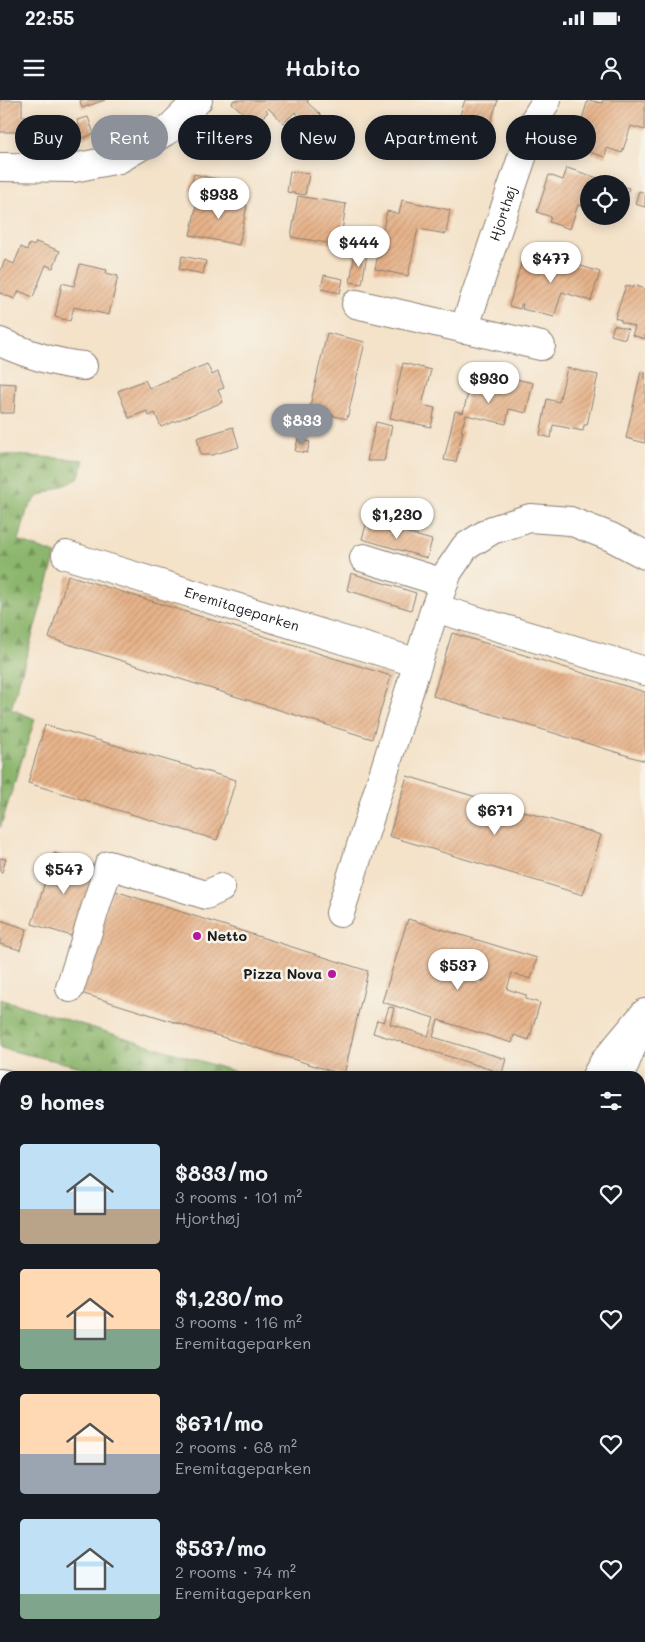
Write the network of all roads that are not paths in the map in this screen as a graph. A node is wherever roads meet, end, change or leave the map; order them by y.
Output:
1 (198, 100) edge
2 (547, 100) edge
3 (0, 167) edge
4 (356, 304) dead end
5 (464, 328) junction
6 (0, 342) edge
7 (541, 346) dead end
8 (83, 366) dead end
9 (66, 555) dead end
10 (645, 555) edge
11 (364, 558) dead end
12 (444, 583) junction
13 (435, 608) junction
14 (418, 662) junction
15 (645, 671) edge
16 (221, 888) dead end
17 (340, 913) dead end
18 (70, 988) dead end
19 (645, 1013) edge
20 (599, 1071) edge
21 (622, 1071) edge

1 - 3 main road
2 - 5 main road, Hjorthøj
4 - 5 main road
5 - 7 main road
6 - 8 main road
9 - 14 main road, Eremitageparken
10 - 12 main road
11 - 12 main road
12 - 13 main road
13 - 14 main road
13 - 15 main road
14 - 17 main road
16 - 18 main road
19 - 20 main road
19 - 21 main road

